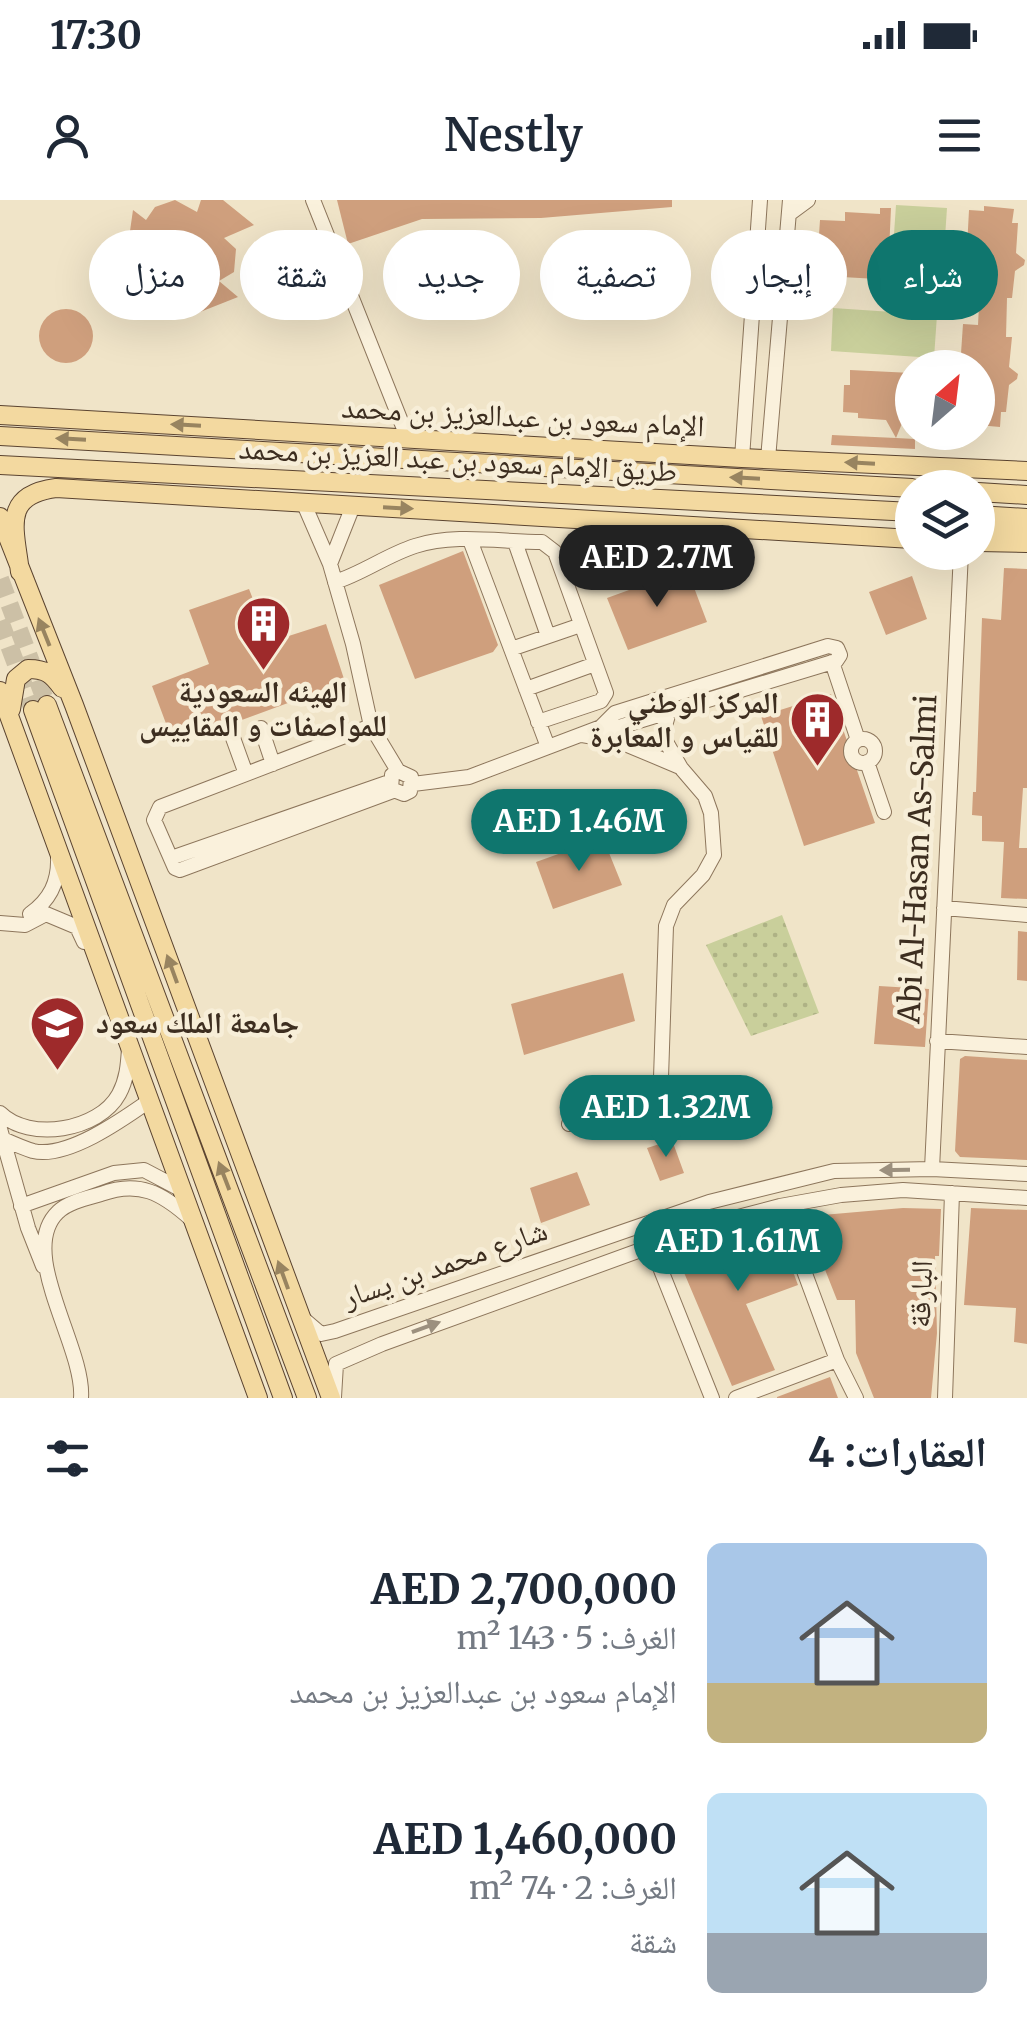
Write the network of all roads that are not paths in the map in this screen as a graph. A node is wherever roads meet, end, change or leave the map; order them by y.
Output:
1 (313, 200) edge
2 (760, 200) edge
3 (808, 200) edge
4 (790, 207) edge
5 (746, 415) junction
6 (8, 416) edge
7 (770, 416) junction
8 (0, 436) edge
9 (368, 438) junction
10 (408, 439) junction
11 (170, 444) junction
12 (742, 458) junction
13 (768, 459) junction
14 (0, 464) edge
15 (90, 468) junction
16 (1027, 470) edge
17 (895, 487) edge
18 (995, 493) edge
19 (1027, 495) edge
20 (196, 497) junction
21 (304, 504) junction
22 (353, 506) junction
23 (895, 512) edge
24 (0, 516) edge
25 (995, 516) edge
26 (1027, 518) edge
27 (995, 529) edge
28 (1027, 533) edge
29 (895, 538) edge
30 (470, 540) junction
31 (514, 542) junction
32 (995, 542) edge
33 (1027, 543) edge
34 (330, 564) junction
35 (960, 570) edge
36 (20, 572) junction
37 (336, 582) junction
38 (581, 625) junction
39 (548, 636) junction
40 (511, 649) junction
41 (832, 662) junction
42 (595, 664) junction
43 (526, 688) junction
44 (0, 691) edge
45 (74, 706) junction
46 (670, 712) junction
47 (10, 719) junction
48 (538, 722) junction
49 (371, 726) junction
50 (602, 727) junction
51 (261, 728) dead end
52 (580, 735) junction
53 (233, 738) dead end
54 (548, 747) junction
55 (273, 764) junction
56 (680, 768) junction
57 (246, 774) junction
58 (393, 781) junction
59 (884, 812) dead end
60 (58, 851) junction
61 (944, 908) junction
62 (1027, 915) edge
63 (0, 921) edge
64 (94, 954) junction
65 (937, 1041) junction
66 (128, 1047) junction
67 (1027, 1047) edge
68 (149, 1101) junction
69 (0, 1113) edge
70 (569, 1124) dead end
71 (1, 1134) edge
72 (932, 1169) junction
73 (1027, 1174) edge
74 (182, 1190) junction
75 (952, 1193) junction
76 (1027, 1198) edge
77 (21, 1206) junction
78 (780, 1206) junction
79 (193, 1222) junction
80 (651, 1245) junction
81 (43, 1267) junction
82 (296, 1313) junction
83 (369, 1318) junction
84 (382, 1344) junction
85 (837, 1360) junction
86 (83, 1396) edge
87 (258, 1398) edge
88 (283, 1398) edge
89 (307, 1398) edge
90 (332, 1398) edge
91 (712, 1398) edge
92 (736, 1398) edge
93 (856, 1398) edge
94 (944, 1398) edge

1 - 10 street
2 - 5 street
3 - 4 street
4 - 7 street
5 - 7 street
5 - 12 street
9 -> 6 main road, الإمام سعود بن عبدالعزيز بن محمد
7 - 13 street
11 -> 8 main road, طريق الإمام سعود بن عبد العزيز بن محمد
9 - 10 main road, الإمام سعود بن عبدالعزيز بن محمد
9 - 11 main road
10 - 12 main road, الإمام سعود بن عبدالعزيز بن محمد
17 -> 11 main road, طريق الإمام سعود بن عبد العزيز بن محمد
12 - 13 main road, الإمام سعود بن عبدالعزيز بن محمد
16 -> 13 main road, الإمام سعود بن عبدالعزيز بن محمد
14 - 15 main road, طريق الإمام سعود بن عبد العزيز بن محمد
15 - 20 main road
15 - 23 main road, طريق الإمام سعود بن عبد العزيز بن محمد
18 - 19 main road
20 - 21 main road
20 - 36 main road
21 - 22 main road
21 - 34 street
22 -> 29 main road
22 - 34 street
24 - 36 main road
25 - 26 main road
27 - 28 main road
30 - 31 street
30 - 37 street
30 - 40 street
31 - 38 street
31 - 39 street
32 - 33 main road
34 - 37 street
35 - 61 street, Abi Al-Hasan As-Salmi
45 -> 36 main road
37 - 49 street
38 - 39 street
38 - 42 street
39 - 40 street
40 - 43 street
41 - 46 street
41 - 50 street
41 - 59 street
42 - 43 street
42 - 48 street
43 - 48 street
44 - 47 main road
45 - 47 main road
82 -> 45 main road
46 - 50 street
46 - 56 street
47 - 60 main road
48 - 54 street
49 - 55 street
49 - 58 street
50 - 52 street
51 - 55 street
52 - 54 street
52 - 56 street
53 - 57 street
54 - 58 street
55 - 57 street
56 - 70 street
57 - 58 street
60 - 63 street
60 - 64 main road
61 - 62 street
61 - 65 street, Abi Al-Hasan As-Salmi
63 - 64 street
64 - 66 main road
65 - 67 street
65 - 72 street, Abi Al-Hasan As-Salmi
66 - 68 main road
66 - 69 street
68 - 71 street
68 - 74 main road
71 - 77 street
72 - 73 street, شارع محمد بن يسار
72 -> 83 street, شارع محمد بن يسار
74 - 77 street
74 - 79 main road
75 - 76 street, شارع محمد بن يسار
75 - 78 street, شارع محمد بن يسار
75 - 94 street, البارقة
77 - 81 street
78 - 80 street, شارع محمد بن يسار
78 - 85 street
79 - 81 street
79 - 87 main road
84 -> 80 street, شارع محمد بن يسار
80 - 91 street
81 - 86 street
82 - 83 street, شارع محمد بن يسار
82 - 90 main road
83 - 84 street
84 - 90 street, شارع محمد بن يسار
85 - 92 street
85 - 93 street
89 -> 88 main road

